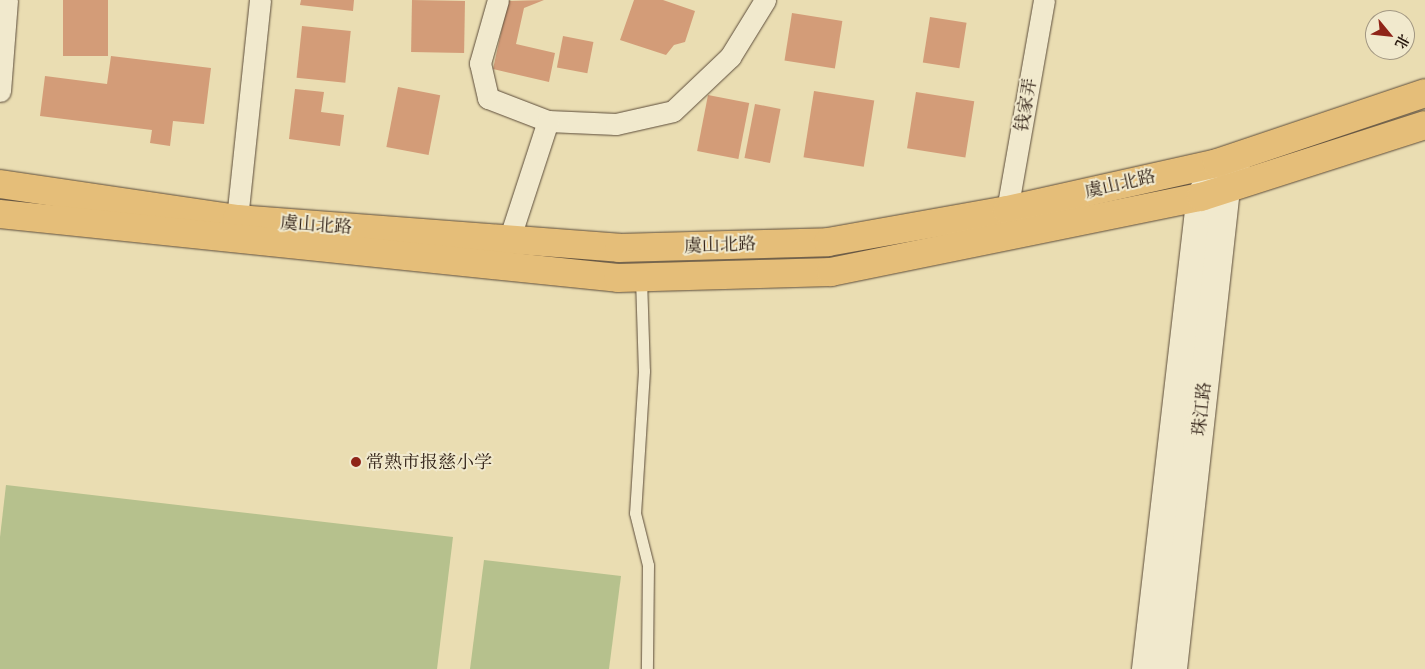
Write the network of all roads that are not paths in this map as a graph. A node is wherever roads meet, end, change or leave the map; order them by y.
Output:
1 (7, 0) edge
2 (260, 0) edge
3 (498, 0) edge
4 (765, 0) edge
5 (1044, 0) edge
6 (0, 91) edge
7 (1425, 93) edge
8 (548, 121) junction
9 (1425, 125) edge
10 (1243, 153) junction
11 (1217, 163) junction
12 (0, 184) edge
13 (1214, 194) junction
14 (1007, 210) junction
15 (0, 214) edge
16 (237, 219) junction
17 (509, 240) junction
18 (642, 278) junction
19 (647, 669) edge
20 (1146, 669) edge
21 (1173, 669) edge

1 - 6 street
2 - 16 street
3 - 8 street
4 - 8 street
5 - 14 street, 钱家弄
7 - 10 main road, 虞山北路
8 - 17 street
9 - 13 main road, 虞山北路
10 - 11 main road, 虞山北路
10 - 13 main road, 珠江路
11 - 13 main road, 珠江路
11 - 14 main road, 虞山北路
12 - 16 main road, 虞山北路
13 - 18 main road, 虞山北路
13 - 20 main road, 珠江路
13 - 21 main road, 珠江路
14 - 17 main road, 虞山北路
15 - 18 main road, 虞山北路
16 - 17 main road, 虞山北路
18 - 19 lane

